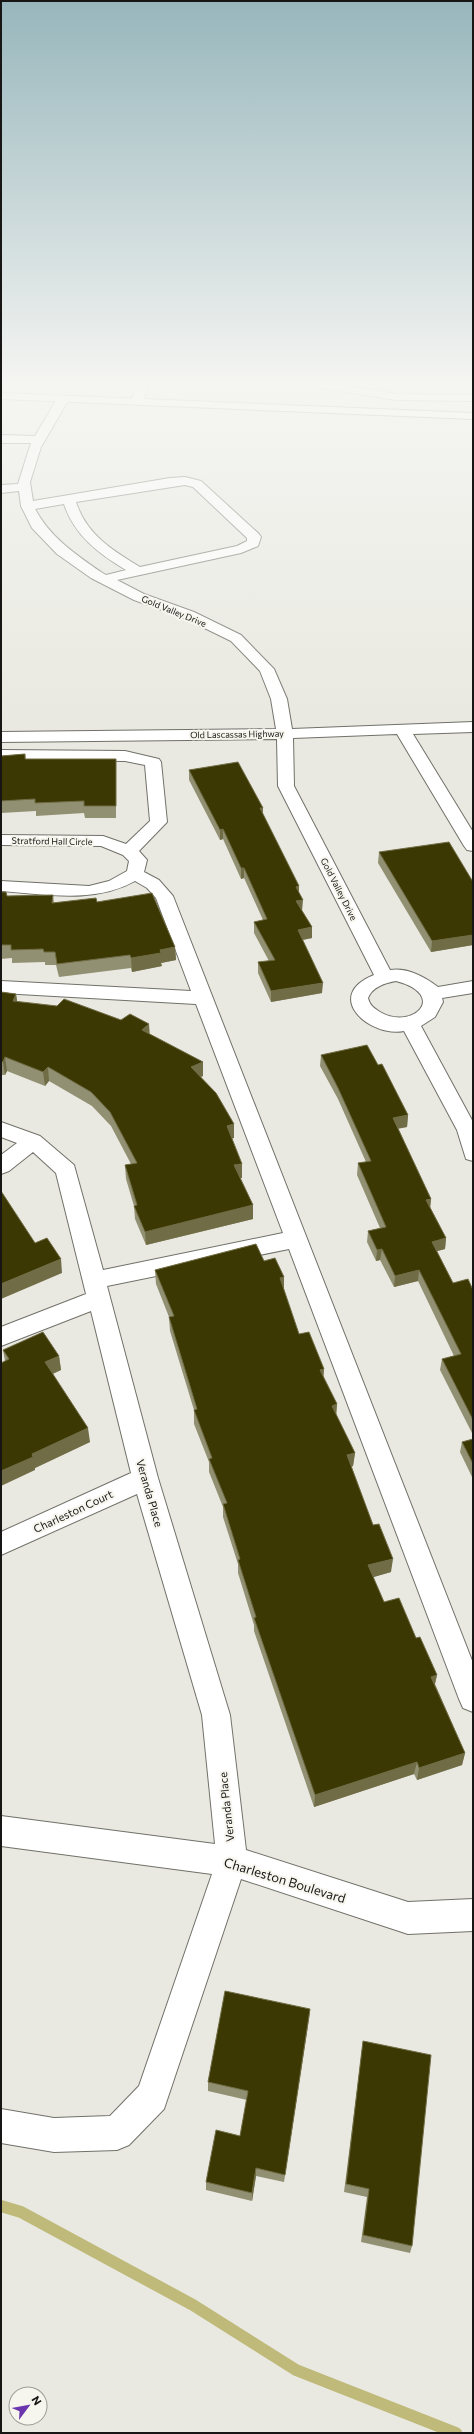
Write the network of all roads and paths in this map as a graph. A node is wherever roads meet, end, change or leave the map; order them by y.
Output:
1 (25, 496) edge
2 (89, 496) edge
3 (209, 496) edge
4 (69, 499) junction
5 (27, 506) junction
6 (138, 572) junction
7 (104, 579) junction
8 (473, 727) edge
9 (402, 729) junction
10 (285, 734) junction
11 (1, 737) edge
12 (1, 755) edge
13 (1, 840) edge
14 (473, 846) edge
15 (129, 851) junction
16 (135, 874) junction
17 (1, 886) edge
18 (384, 976) junction
19 (1, 987) edge
20 (473, 987) edge
21 (435, 993) junction
22 (204, 998) junction
23 (410, 1023) junction
24 (1, 1129) edge
25 (33, 1141) junction
26 (473, 1154) edge
27 (1, 1166) edge
28 (296, 1239) junction
29 (97, 1289) junction
30 (1, 1337) edge
31 (145, 1478) junction
32 (1, 1544) edge
33 (473, 1699) edge
34 (1, 1831) edge
35 (232, 1861) junction
36 (473, 1915) edge
37 (1, 2126) edge

1 - 5 street, Gold Valley Drive
2 - 4 street
3 - 6 street
4 - 5 street
4 - 6 street
5 - 7 street, Gold Valley Drive
6 - 7 street
7 - 10 street, Gold Valley Drive
8 - 9 street, Old Lascassas Highway
9 - 10 street, Old Lascassas Highway
9 - 14 street
10 - 11 street, Old Lascassas Highway
10 - 18 street, Gold Valley Drive
12 - 15 street
13 - 15 street, Stratford Hall Circle
15 - 16 street
16 - 17 street
16 - 22 street
18 - 21 street
18 - 23 street
19 - 22 street
20 - 21 street
21 - 23 street
22 - 28 street
23 - 26 street
24 - 25 street
25 - 27 street
25 - 29 street, Veranda Place
28 - 29 street
28 - 33 street
29 - 30 street
29 - 31 street, Veranda Place
31 - 32 street, Charleston Court
31 - 35 street, Veranda Place
34 - 35 street, Charleston Boulevard
35 - 36 street, Charleston Boulevard
35 - 37 street

